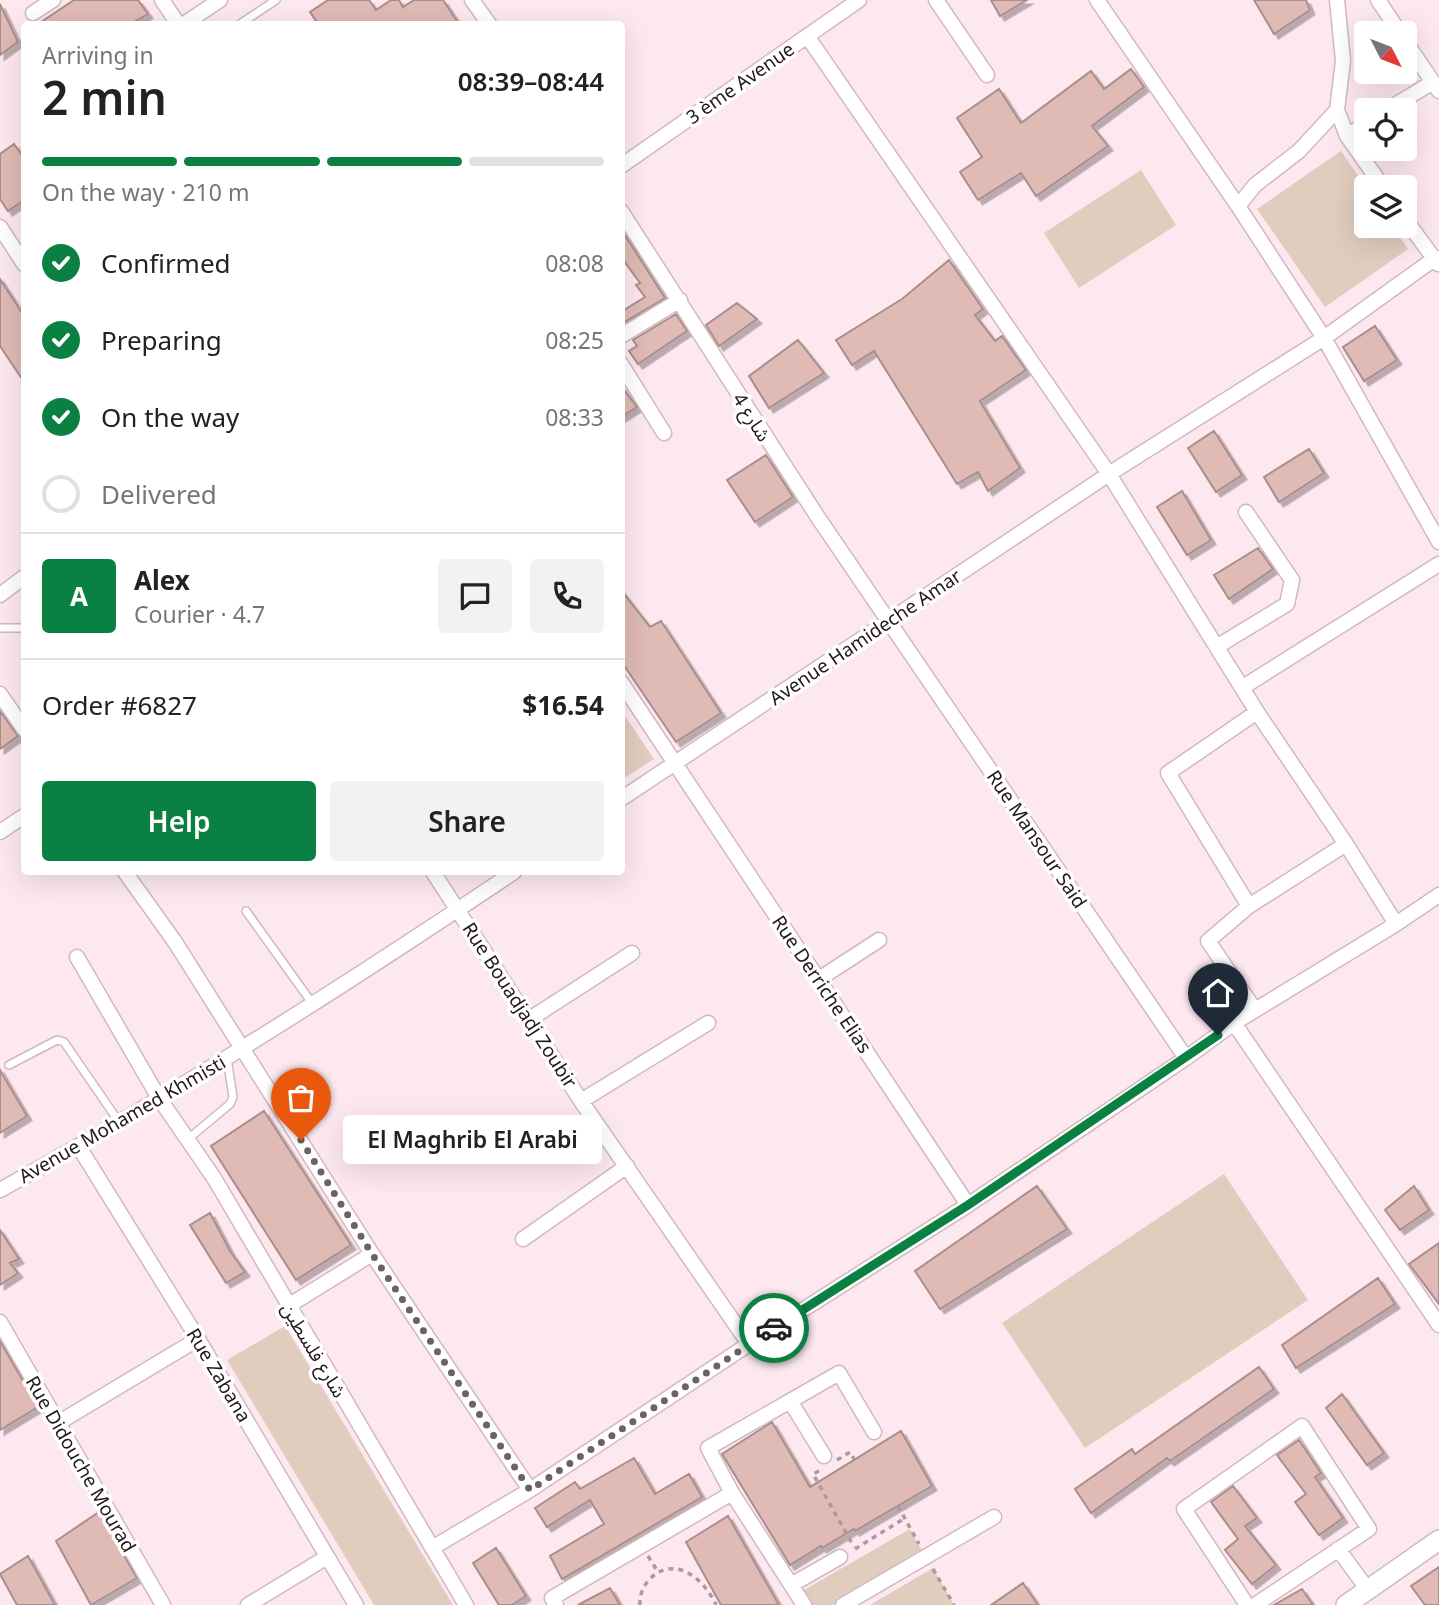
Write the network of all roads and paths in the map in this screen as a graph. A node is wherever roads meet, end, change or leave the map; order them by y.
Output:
1 (53, 0) edge
2 (162, 0) edge
3 (220, 0) edge
4 (276, 0) edge
5 (472, 0) edge
6 (859, 0) edge
7 (936, 0) edge
8 (1097, 0) edge
9 (1337, 0) edge
10 (1378, 0) edge
11 (33, 13) dead end
12 (176, 21) edge
13 (188, 21) edge
14 (244, 21) edge
15 (487, 21) edge
16 (1392, 21) edge
17 (807, 36) junction
18 (1418, 60) edge
19 (987, 75) dead end
20 (1436, 86) edge
21 (1412, 98) edge
22 (1337, 110) junction
23 (1354, 131) edge
24 (1347, 136) junction
25 (625, 163) edge
26 (1375, 175) edge
27 (1238, 206) junction
28 (625, 217) edge
29 (0, 227) edge
30 (1417, 235) edge
31 (21, 259) edge
32 (1437, 261) edge
33 (680, 300) junction
34 (625, 334) edge
35 (1324, 338) junction
36 (625, 370) edge
37 (664, 433) dead end
38 (1109, 474) junction
39 (1246, 512) dead end
40 (1439, 542) edge
41 (1439, 564) edge
42 (21, 579) edge
43 (0, 595) edge
44 (887, 621) junction
45 (0, 628) edge
46 (21, 628) edge
47 (1218, 646) junction
48 (1243, 687) junction
49 (625, 688) edge
50 (0, 694) edge
51 (1257, 712) junction
52 (21, 725) edge
53 (675, 763) junction
54 (625, 796) edge
55 (21, 818) edge
56 (0, 832) edge
57 (1346, 844) junction
58 (127, 875) edge
59 (435, 875) edge
60 (510, 875) edge
61 (1439, 895) edge
62 (1249, 906) junction
63 (459, 909) junction
64 (246, 911) dead end
65 (1396, 924) junction
66 (878, 940) dead end
67 (632, 953) dead end
68 (77, 957) dead end
69 (819, 979) junction
70 (313, 1004) junction
71 (1255, 1010) junction
72 (530, 1018) junction
73 (708, 1023) dead end
74 (1234, 1023) junction
75 (244, 1049) junction
76 (227, 1058) junction
77 (1186, 1059) junction
78 (9, 1065) dead end
79 (159, 1098) junction
80 (581, 1101) junction
81 (120, 1122) junction
82 (187, 1140) junction
83 (79, 1147) junction
84 (627, 1166) junction
85 (0, 1190) edge
86 (968, 1205) junction
87 (523, 1239) dead end
88 (372, 1254) junction
89 (288, 1306) junction
90 (1439, 1325) edge
91 (1, 1326) edge
92 (198, 1339) junction
93 (749, 1344) junction
94 (790, 1401) junction
95 (58, 1423) junction
96 (874, 1432) dead end
97 (854, 1459) dead end
98 (826, 1463) junction
99 (530, 1490) junction
100 (732, 1493) junction
101 (995, 1517) dead end
102 (905, 1518) dead end
103 (1439, 1540) edge
104 (432, 1548) junction
105 (855, 1549) junction
106 (1338, 1549) junction
107 (840, 1557) joint
108 (327, 1558) junction
109 (791, 1585) junction
110 (1368, 1590) junction
111 (163, 1605) edge
112 (248, 1605) edge
113 (356, 1605) edge
114 (466, 1605) edge
115 (556, 1605) edge
116 (640, 1605) edge
117 (716, 1605) edge
118 (804, 1605) edge
119 (843, 1605) edge
120 (1247, 1605) edge
121 (1255, 1605) edge
122 (1346, 1605) edge

1 - 11 street
2 - 12 street
3 - 13 street
4 - 14 lane
5 - 15 street
6 - 17 street, 3 ème Avenue
7 - 19 street
8 - 27 street
9 - 22 street
10 - 16 street
17 - 25 street, 3 ème Avenue
17 - 38 street
18 - 20 street
20 - 21 street
22 - 24 street
22 - 27 street
23 - 24 street
24 - 26 street
27 - 35 street
28 - 33 street, شارع 4
29 - 31 street
30 - 32 street
32 - 35 street, Avenue Hamideche Amar
33 - 34 street
33 - 44 street, شارع 4
35 - 38 street, Avenue Hamideche Amar
35 - 40 street
36 - 37 street
38 - 44 street, Avenue Hamideche Amar
38 - 47 street
39 - 47 street
41 - 48 street
42 - 43 street
44 - 53 street, Avenue Hamideche Amar
44 - 77 street, Rue Mansour Said
45 - 46 lane
47 - 48 street
48 - 51 street
49 - 53 street, Rue Derriche Elias
50 - 52 street
51 - 57 street
51 - 62 street
53 - 54 street, Avenue Hamideche Amar
53 - 69 street, Rue Derriche Elias
55 - 56 street
57 - 62 street
57 - 65 street
58 - 75 street
59 - 63 street, Rue Bouadjadj Zoubir
60 - 63 street
61 - 65 street
62 - 71 street
63 - 70 street
63 - 72 street, Rue Bouadjadj Zoubir
64 - 70 lane
65 - 71 street
66 - 69 street
67 - 72 street
68 - 79 street, شارع فلسطين
69 - 86 street, Rue Derriche Elias
70 - 75 street
71 - 74 street
72 - 80 street, Rue Bouadjadj Zoubir
73 - 80 street
74 - 77 street
74 - 90 street
75 - 76 street, Avenue Mohamed Khmisti
75 - 88 street
76 - 79 street, Avenue Mohamed Khmisti
76 - 82 lane
77 - 86 street
78 - 81 lane
79 - 81 street, Avenue Mohamed Khmisti
79 - 82 street, شارع فلسطين
80 - 84 street, Rue Bouadjadj Zoubir
81 - 83 street, Avenue Mohamed Khmisti
82 - 89 street, شارع فلسطين
83 - 85 street, Avenue Mohamed Khmisti
83 - 92 street, Rue Zabana
84 - 87 street
84 - 93 street, Rue Bouadjadj Zoubir
86 - 93 street
88 - 89 street
88 - 99 street
89 - 104 street, شارع فلسطين
91 - 95 street, Rue Didouche Mourad
92 - 95 street
92 - 108 street, Rue Zabana
93 - 99 street
94 - 96 street
94 - 98 street
94 - 100 street
95 - 111 street, Rue Didouche Mourad
97 - 98 path
98 - 105 path
99 - 104 street
100 - 109 street
100 - 115 street
101 - 119 street
102 - 105 path
103 - 110 main road
104 - 114 street, شارع فلسطين
105 - 107 path
106 - 110 street
106 - 120 street
106 - 121 street
107 - 109 street
108 - 112 street
108 - 113 street, Rue Zabana
109 - 118 street
110 - 122 main road
116 - 117 path

